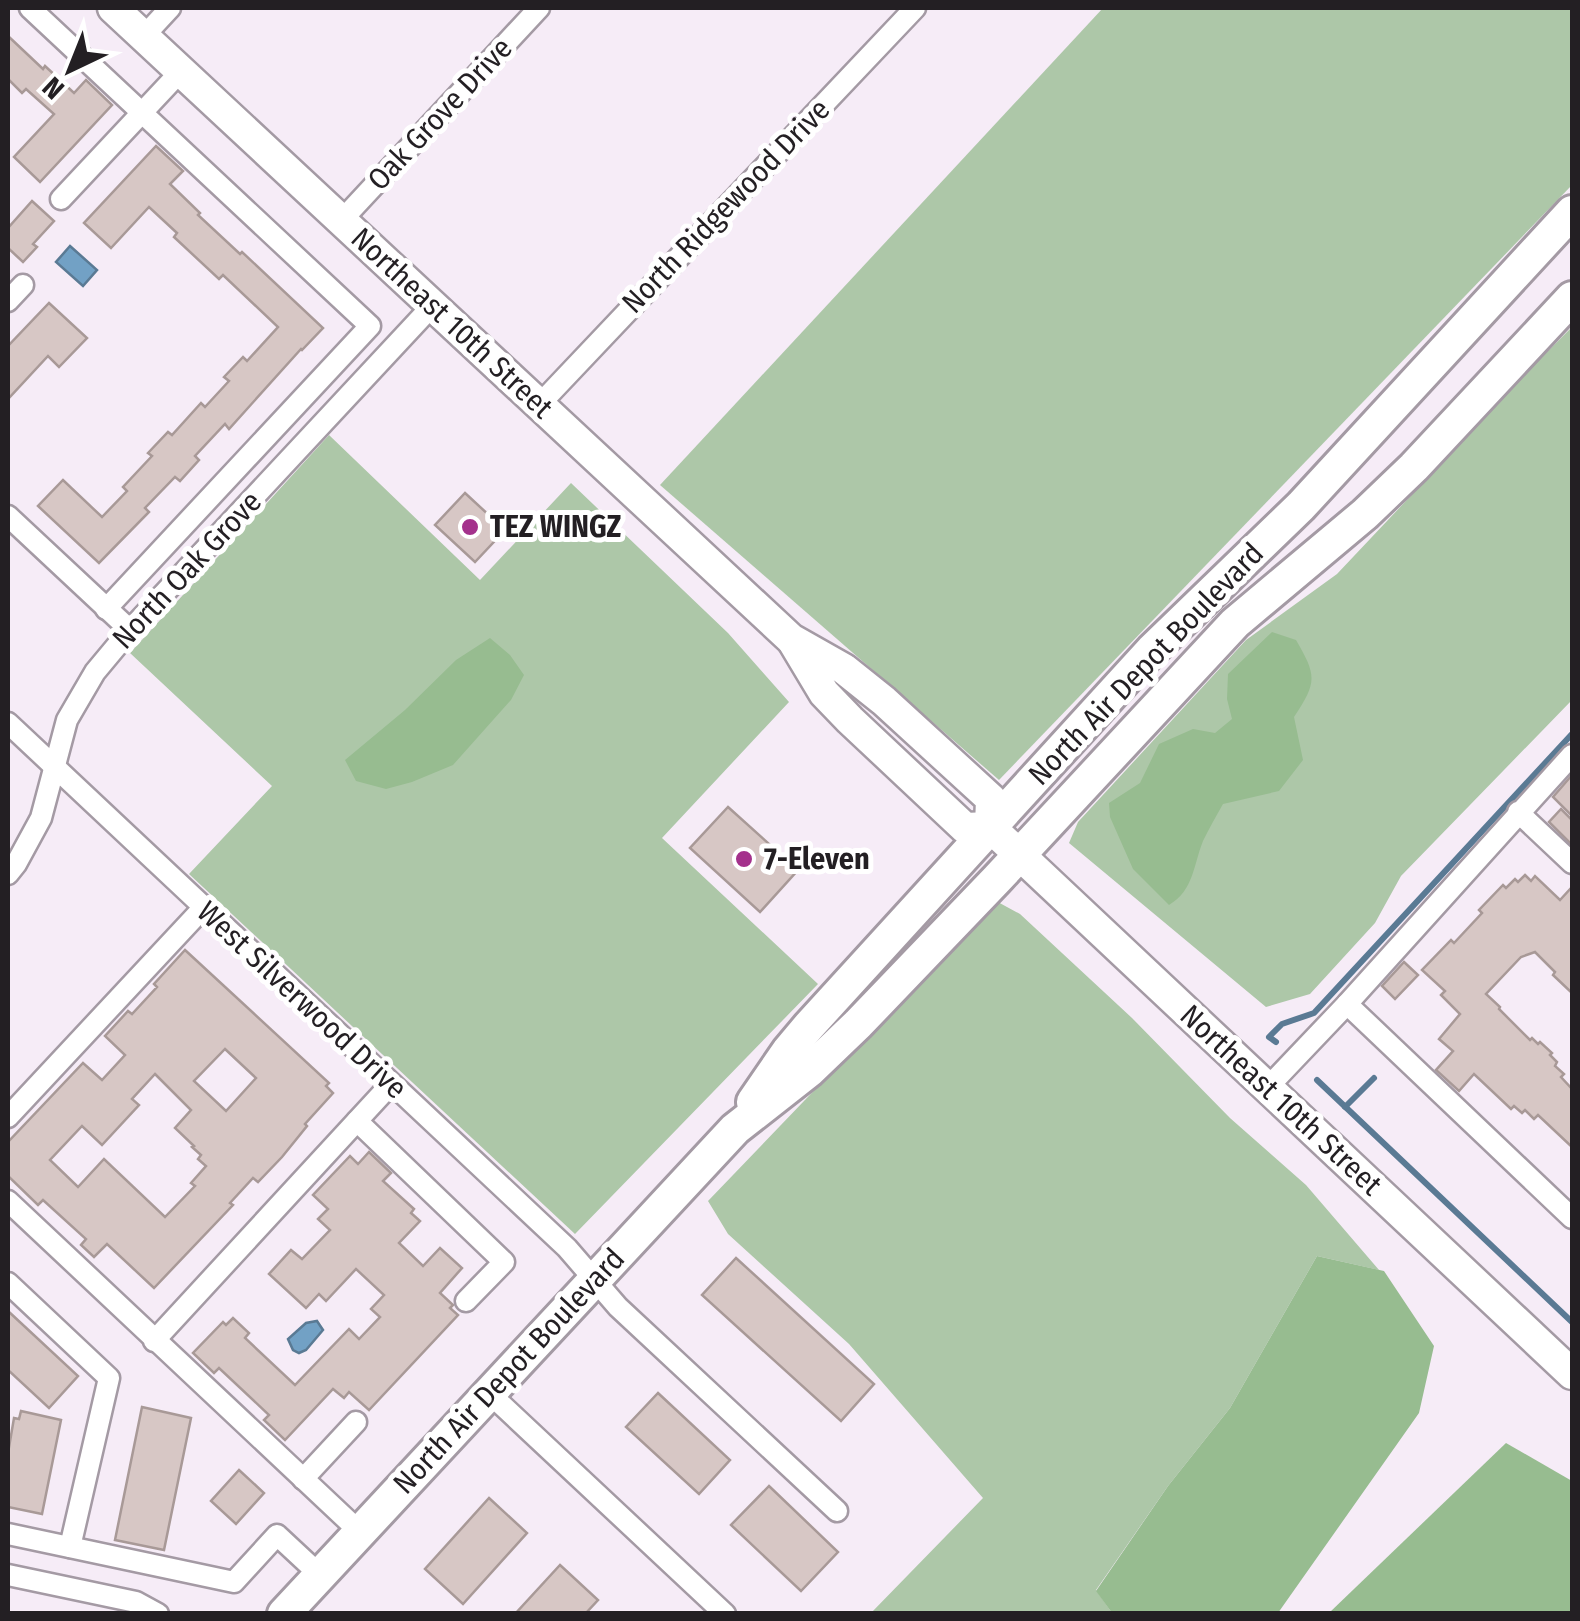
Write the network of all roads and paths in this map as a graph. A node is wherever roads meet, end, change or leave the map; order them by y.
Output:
1 (30, 8) edge
2 (113, 8) edge
3 (170, 8) edge
4 (539, 8) edge
5 (915, 8) edge
6 (144, 36) junction
7 (181, 71) junction
8 (142, 111) junction
9 (61, 199) dead end
10 (1572, 212) edge
11 (342, 221) junction
12 (23, 285) dead end
13 (1572, 298) edge
14 (8, 301) edge
15 (432, 306) junction
16 (538, 405) junction
17 (1372, 429) junction
18 (1414, 467) junction
19 (8, 516) edge
20 (106, 608) junction
21 (130, 630) junction
22 (8, 723) edge
23 (1572, 755) edge
24 (54, 767) junction
25 (1518, 812) junction
26 (990, 827) junction
27 (1019, 855) junction
28 (1572, 863) edge
29 (8, 874) edge
30 (204, 907) junction
31 (1347, 1004) junction
32 (391, 1084) junction
33 (1268, 1087) junction
34 (8, 1117) edge
35 (357, 1121) junction
36 (735, 1129) junction
37 (8, 1201) edge
38 (1572, 1218) edge
39 (594, 1280) junction
40 (8, 1283) edge
41 (466, 1301) dead end
42 (154, 1341) junction
43 (1572, 1374) edge
44 (489, 1393) junction
45 (356, 1422) dead end
46 (303, 1479) junction
47 (837, 1511) dead end
48 (360, 1532) junction
49 (8, 1534) edge
50 (70, 1547) junction
51 (320, 1574) junction
52 (8, 1575) edge
53 (158, 1614) edge
54 (284, 1614) edge
55 (724, 1614) edge

1 - 8 street
2 - 6 main road, Northeast 10th Street
3 - 6 street
4 - 11 street, Oak Grove Drive
5 - 16 street, North Ridgewood Drive
6 - 7 main road, Northeast 10th Street
7 - 8 street
7 - 11 main road, Northeast 10th Street
8 - 9 street
8 - 20 street
10 - 17 main road, North Air Depot Boulevard
11 - 15 main road, Northeast 10th Street
12 - 14 street
13 - 18 main road, North Air Depot Boulevard
15 - 16 main road, Northeast 10th Street
15 - 21 street, North Oak Grove
16 - 26 main road, Northeast 10th Street
17 - 18 main road
17 - 26 main road, North Air Depot Boulevard
18 - 27 main road, North Air Depot Boulevard
19 - 20 street
20 - 21 street
21 - 24 street, North Oak Grove
22 - 24 street, West Silverwood Drive
23 - 25 street
24 - 29 street, North Oak Grove
24 - 30 street, West Silverwood Drive
25 - 28 street
25 - 31 street
26 - 27 main road, Northeast 10th Street
26 - 36 main road, North Air Depot Boulevard
27 - 33 main road, Northeast 10th Street
27 - 36 main road, North Air Depot Boulevard
30 - 32 street, West Silverwood Drive
30 - 34 street
31 - 33 street
31 - 38 street
32 - 35 street
32 - 39 street, West Silverwood Drive
33 - 43 main road, Northeast 10th Street
35 - 41 street
35 - 42 street
36 - 39 main road, North Air Depot Boulevard
37 - 42 street
39 - 44 main road, North Air Depot Boulevard
39 - 47 street, West Silverwood Drive
40 - 50 street
42 - 46 street
44 - 48 main road, North Air Depot Boulevard
44 - 55 street
45 - 46 street
46 - 48 street
48 - 51 main road, North Air Depot Boulevard
49 - 50 street
50 - 51 street
51 - 54 main road, North Air Depot Boulevard
52 - 53 street

